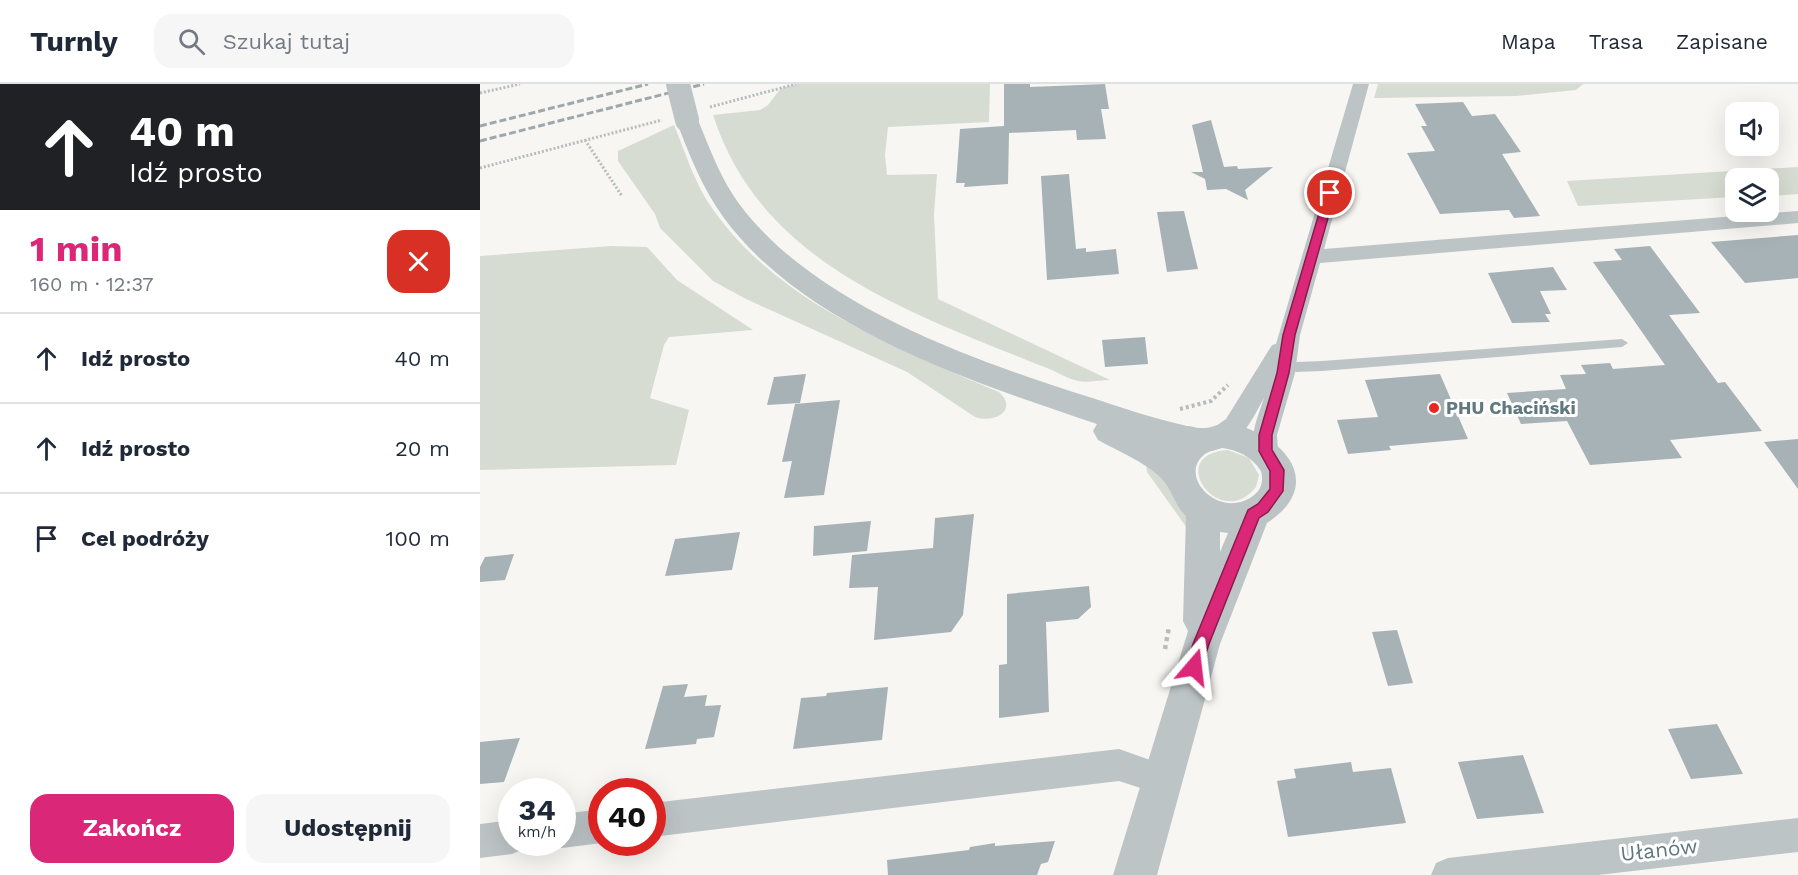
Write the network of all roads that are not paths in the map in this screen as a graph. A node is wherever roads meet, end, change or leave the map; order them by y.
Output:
1 (678, 84) edge
2 (1361, 84) edge
3 (1798, 217) edge
4 (1311, 258) junction
5 (1622, 343) dead end
6 (1279, 362) junction
7 (1035, 393) junction
8 (1211, 438) junction
9 (1266, 451) junction
10 (1178, 475) junction
11 (1203, 511) junction
12 (1253, 514) junction
13 (1201, 644) junction
14 (1162, 779) junction
15 (666, 818) edge
16 (1798, 835) edge
17 (498, 839) edge
18 (480, 841) edge
19 (1135, 875) edge
20 (1448, 875) edge

1 - 7 street, bridge
2 - 4 street
3 - 4 street
4 - 6 street
5 - 6 lane
6 - 8 street
6 - 9 street
7 - 8 street
7 - 10 street
8 - 9 street
8 - 10 street
9 - 12 street
10 - 11 street
11 - 12 street
11 - 13 street
12 - 13 street
13 - 14 street
14 - 15 street
14 - 19 street
16 - 20 street, Ułanów
17 - 18 street

